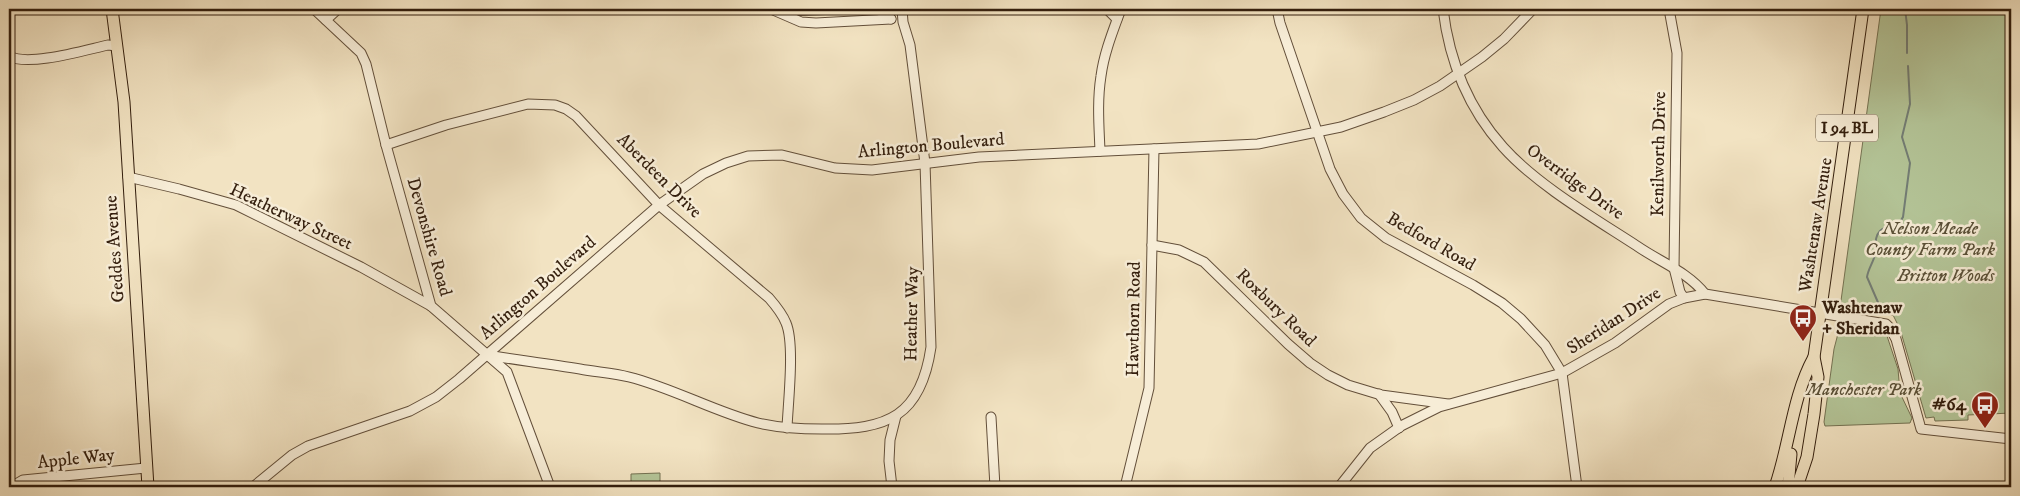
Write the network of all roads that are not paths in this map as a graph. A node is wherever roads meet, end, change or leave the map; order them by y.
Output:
1 (112, 9) edge
2 (314, 9) edge
3 (338, 9) edge
4 (840, 9) edge
5 (877, 9) edge
6 (902, 9) edge
7 (1107, 9) edge
8 (1121, 9) edge
9 (1277, 9) edge
10 (1443, 9) edge
11 (1533, 9) edge
12 (1669, 9) edge
13 (1863, 9) edge
14 (774, 10) edge
15 (891, 19) junction
16 (1117, 19) junction
17 (326, 20) junction
18 (903, 22) junction
19 (117, 46) junction
20 (9, 56) edge
21 (1458, 74) junction
22 (1316, 132) junction
23 (386, 145) junction
24 (1154, 149) junction
25 (1100, 151) junction
26 (925, 163) junction
27 (128, 177) junction
28 (659, 204) junction
29 (1152, 244) junction
30 (1674, 268) junction
31 (1705, 294) junction
32 (1684, 298) junction
33 (431, 306) junction
34 (1820, 312) junction
35 (486, 355) junction
36 (1814, 357) junction
37 (1562, 373) junction
38 (1800, 391) junction
39 (1379, 394) junction
40 (1449, 404) junction
41 (896, 416) junction
42 (991, 416) dead end
43 (787, 428) junction
44 (1399, 428) junction
45 (2011, 439) edge
46 (1807, 457) junction
47 (146, 468) junction
48 (11, 487) edge
49 (148, 487) edge
50 (253, 487) edge
51 (550, 487) edge
52 (892, 487) edge
53 (996, 487) edge
54 (1125, 487) edge
55 (1338, 487) edge
56 (1576, 487) edge
57 (1775, 487) edge
58 (1788, 487) edge
59 (1797, 487) edge
60 (1802, 487) edge

1 - 19 main road, Geddes Avenue
2 - 17 street, Devonshire Road
3 - 17 street
4 - 14 street
5 - 15 street
6 - 18 street, Heather Way
7 - 16 street
8 - 16 street
9 - 22 street, Bedford Road
10 - 21 street, Overridge Drive
11 - 21 street, Arlington Boulevard
12 - 30 street, Kenilworth Drive
13 - 34 main road, Washtenaw Avenue / I 94 BL
14 - 15 street
15 - 18 street
16 - 25 street
17 - 23 street, Devonshire Road
18 - 26 street, Heather Way
19 - 20 street
19 - 27 main road, Geddes Avenue
21 - 22 street, Arlington Boulevard
21 - 30 street, Overridge Drive
22 - 24 street, Arlington Boulevard
22 - 37 street, Bedford Road
23 - 28 street, Aberdeen Drive
23 - 33 street, Devonshire Road
24 - 25 street, Arlington Boulevard
24 - 29 street, Hawthorn Road
25 - 26 street, Arlington Boulevard
26 - 28 street, Arlington Boulevard
26 - 41 street, Heather Way
27 - 33 street, Heatherway Street
27 - 47 main road, Geddes Avenue
28 - 35 street, Arlington Boulevard
28 - 43 street, Aberdeen Drive
29 - 39 street, Roxbury Road
29 - 54 street, Hawthorn Road
30 - 31 street, Overridge Drive
30 - 32 street, Kenilworth Drive
31 - 32 street, Sheridan Drive
31 - 34 street, Sheridan Drive
32 - 37 street, Sheridan Drive
33 - 35 street, Devonshire Road
34 - 36 main road, Washtenaw Avenue / I 94 BL
34 - 45 street, Sheridan Drive
35 - 43 street, Heather Way
35 - 50 street, Arlington Boulevard
35 - 51 street, Devonshire Road
36 - 38 main road, Washtenaw Avenue / I 94 BL
36 - 46 main road, Washtenaw Avenue / I 94 BL
37 - 40 street, Sheridan Drive
37 - 56 street, Bedford Road
38 - 57 main road, Washtenaw Avenue / I 94 BL
38 - 58 main road
39 - 40 street, Roxbury Road
39 - 44 street
40 - 44 street, Sheridan Drive
41 - 43 street, Heather Way
41 - 52 street
42 - 53 street
44 - 55 street, Sheridan Drive
46 - 59 main road, Washtenaw Avenue / I 94 BL
46 - 60 main road
47 - 48 street, Apple Way
47 - 49 main road, Geddes Avenue

